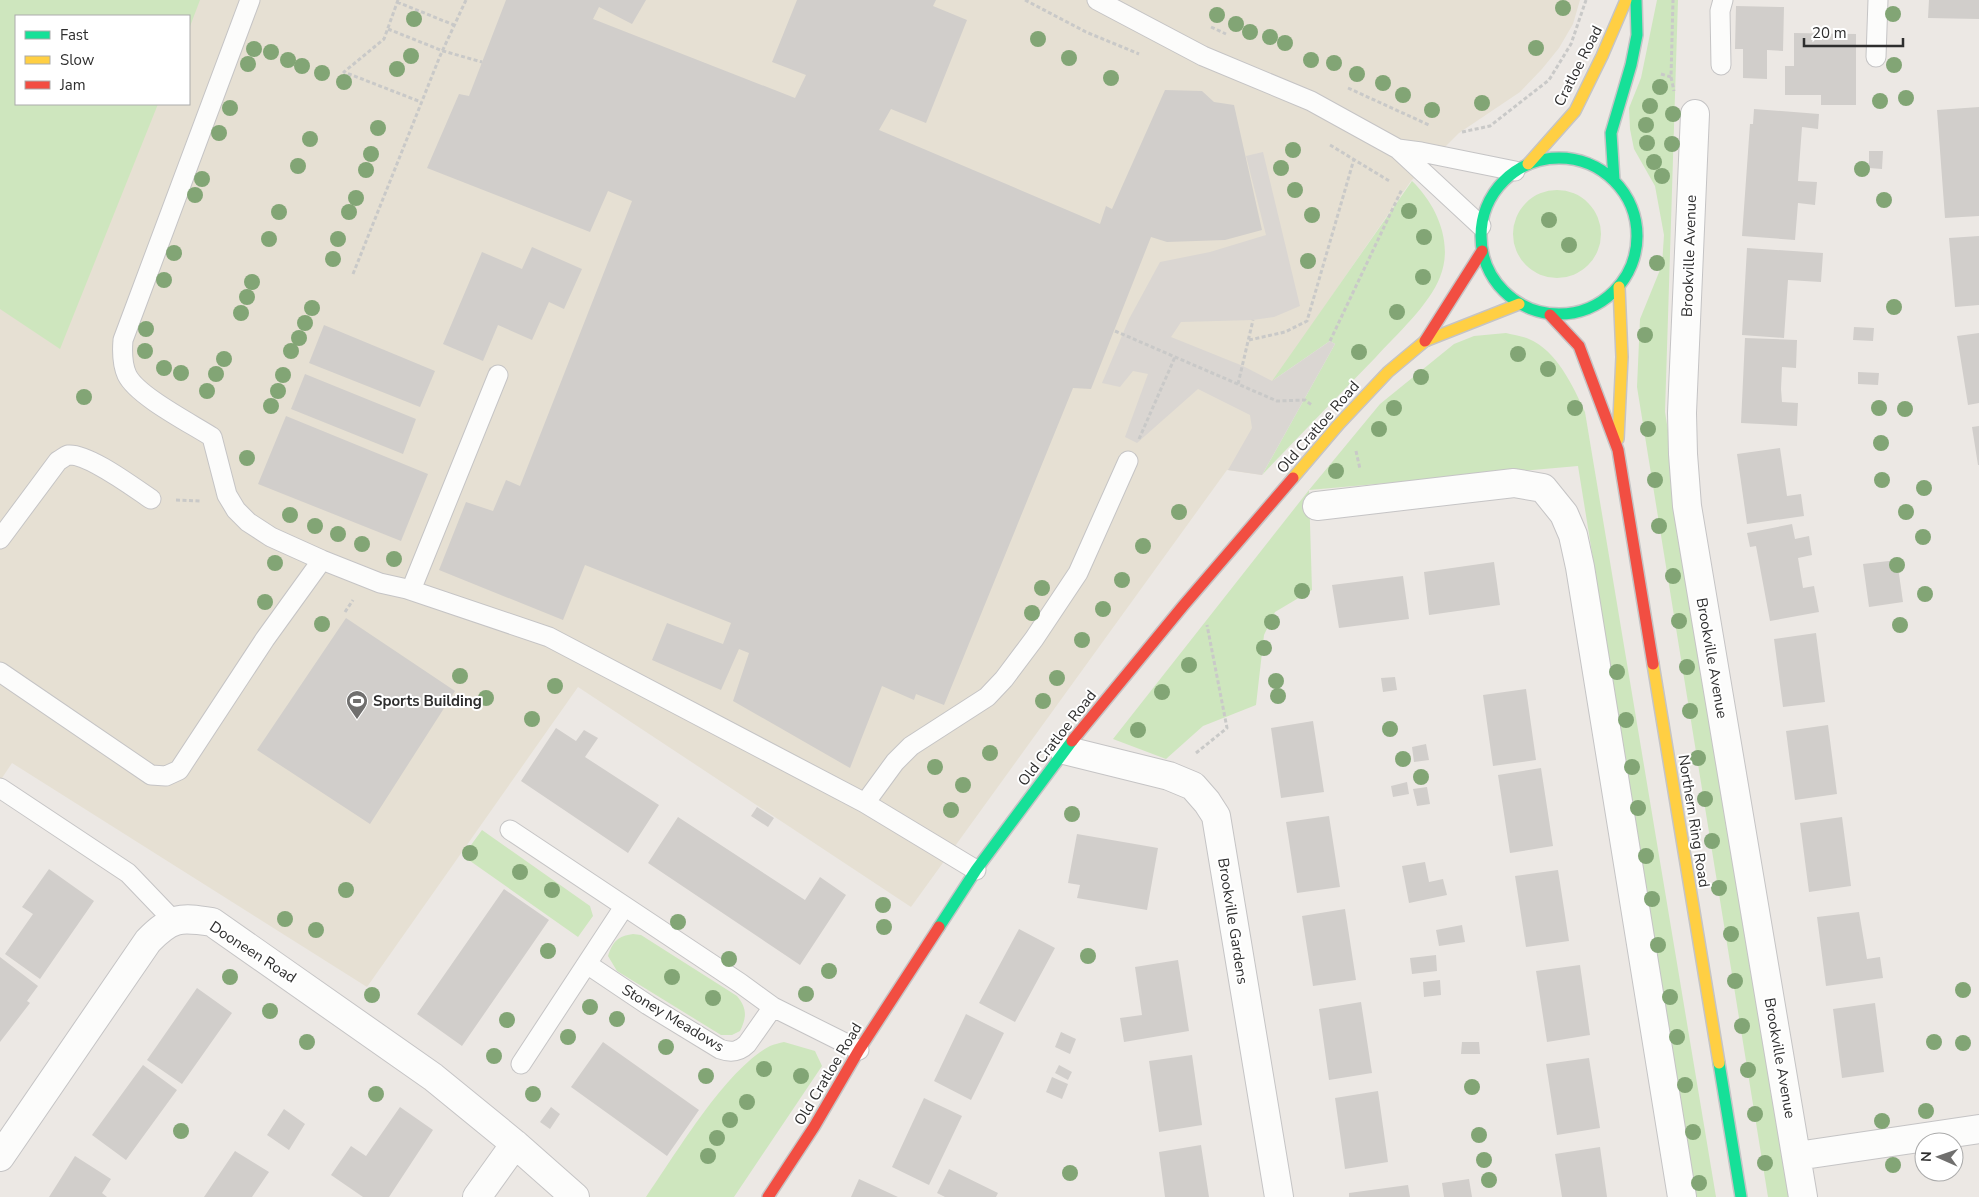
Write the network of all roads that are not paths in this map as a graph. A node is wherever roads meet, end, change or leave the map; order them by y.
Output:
1 (250, 0) edge
2 (1096, 0) edge
3 (1626, 0) edge
4 (1636, 0) edge
5 (1723, 0) edge
6 (1878, 0) edge
7 (1876, 57) dead end
8 (1721, 65) dead end
9 (1694, 114) dead end
10 (1398, 149) junction
11 (1521, 167) junction
12 (1614, 180) junction
13 (1481, 226) junction
14 (1482, 251) junction
15 (1619, 287) junction
16 (1519, 304) junction
17 (1550, 315) junction
18 (1425, 341) junction
19 (498, 375) dead end
20 (1618, 450) junction
21 (1128, 461) dead end
22 (151, 499) dead end
23 (1316, 506) dead end
24 (0, 539) edge
25 (322, 560) junction
26 (411, 590) junction
27 (0, 672) edge
28 (1064, 750) junction
29 (0, 788) edge
30 (865, 803) junction
31 (510, 830) dead end
32 (976, 870) junction
33 (624, 907) junction
34 (173, 920) junction
35 (587, 964) junction
36 (773, 1007) junction
37 (859, 1050) junction
38 (521, 1064) dead end
39 (1979, 1129) edge
40 (515, 1144) junction
41 (1797, 1156) junction
42 (0, 1158) edge
43 (477, 1197) edge
44 (576, 1197) edge
45 (768, 1197) edge
46 (1279, 1197) edge
47 (1682, 1197) edge
48 (1741, 1197) edge
49 (1803, 1197) edge

1 - 25 lane
2 - 10 lane
3 - 11 main road, Cratloe Road
4 - 12 main road
5 - 8 lane
6 - 7 lane
9 - 41 street, Brookville Avenue
10 - 11 lane
10 - 13 lane
11 - 12 main road
11 - 13 main road
12 - 15 main road
13 - 14 main road
14 - 16 main road
14 - 18 main road, Old Cratloe Road
15 - 17 main road
15 - 20 main road
16 - 17 main road
16 - 18 main road, Old Cratloe Road
17 - 20 main road
18 - 28 main road, Old Cratloe Road
19 - 26 lane
20 - 48 main road, Northern Ring Road
21 - 30 lane
22 - 24 lane
23 - 47 street
25 - 26 lane
25 - 27 lane
26 - 30 lane
28 - 32 main road, Old Cratloe Road
28 - 46 street, Brookville Gardens
29 - 34 lane
30 - 32 lane
31 - 33 lane
32 - 37 main road, Old Cratloe Road
33 - 35 lane
33 - 36 lane
34 - 40 street, Dooneen Road
34 - 42 street
35 - 36 lane, Stoney Meadows
35 - 38 lane
36 - 37 lane
37 - 45 main road, Old Cratloe Road
39 - 41 street
40 - 43 street
40 - 44 street, Dooneen Road
41 - 49 street, Brookville Avenue

